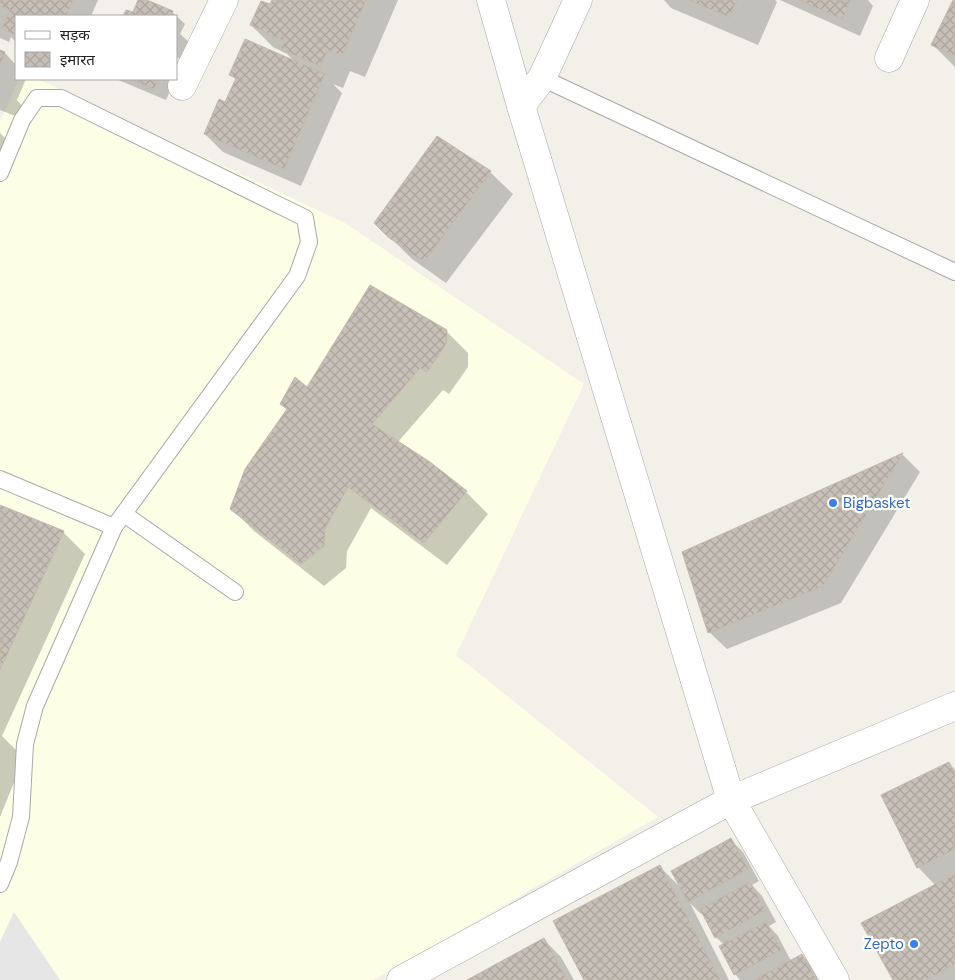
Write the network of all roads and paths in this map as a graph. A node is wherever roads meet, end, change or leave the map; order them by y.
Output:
1 (224, 0) edge
2 (491, 0) edge
3 (578, 0) edge
4 (915, 0) edge
5 (889, 58) dead end
6 (542, 78) junction
7 (182, 86) dead end
8 (521, 106) junction
9 (0, 172) edge
10 (955, 272) edge
11 (0, 479) edge
12 (124, 514) junction
13 (114, 527) junction
14 (235, 592) dead end
15 (955, 706) edge
16 (730, 800) junction
17 (0, 884) edge
18 (401, 980) edge
19 (835, 980) edge

1 - 7 street
2 - 8 street
3 - 6 street
4 - 5 street
6 - 8 street
6 - 10 lane
8 - 16 street
9 - 12 lane
11 - 13 lane
12 - 13 lane
12 - 14 lane
13 - 17 lane
15 - 16 street
16 - 18 street
16 - 19 street

